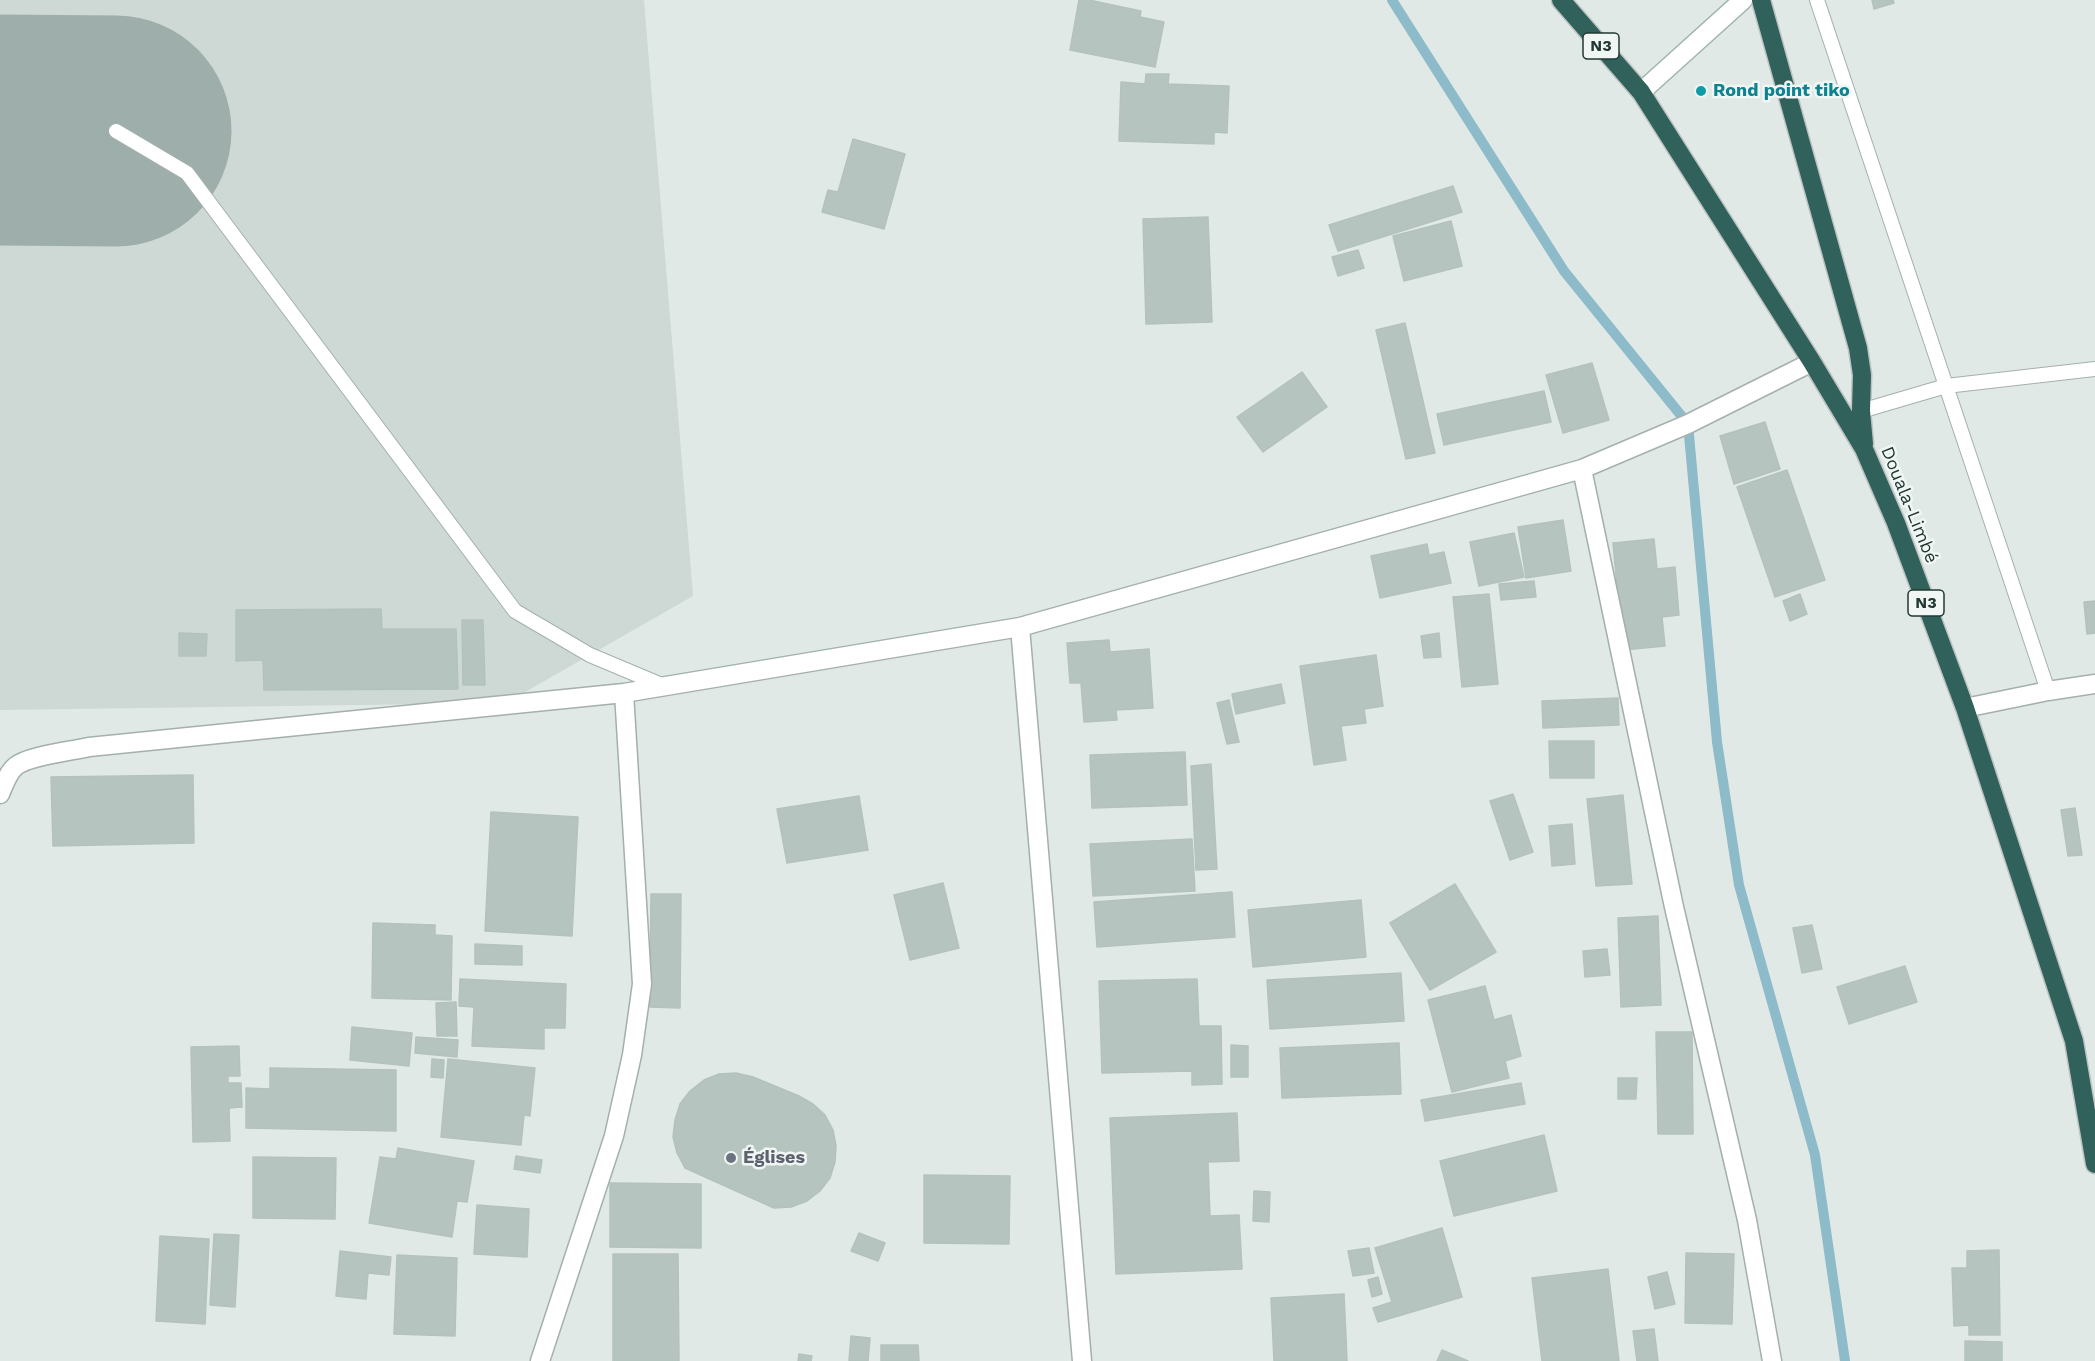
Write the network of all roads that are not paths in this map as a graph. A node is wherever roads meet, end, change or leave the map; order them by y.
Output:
1 (1743, 0) edge
2 (1761, 0) edge
3 (1817, 0) edge
4 (1566, 2) edge
5 (1641, 92) junction
6 (116, 131) dead end
7 (1812, 362) junction
8 (2095, 369) edge
9 (1946, 386) junction
10 (1861, 411) junction
11 (1864, 449) junction
12 (1582, 469) junction
13 (1020, 627) junction
14 (2095, 684) edge
15 (664, 686) junction
16 (2048, 691) junction
17 (624, 693) junction
18 (1965, 708) junction
19 (0, 794) edge
20 (2095, 1164) edge
21 (540, 1361) edge
22 (1082, 1361) edge
23 (1772, 1361) edge

1 - 5 street
2 - 10 highway
3 - 9 lane
4 - 5 highway, Douala-Limbé / N3
5 - 7 highway, Douala-Limbé / N3
6 - 15 lane
7 - 11 highway, Douala-Limbé / N3
7 - 12 street
8 - 9 lane
9 - 10 lane
9 - 16 lane
10 - 11 highway
11 - 18 highway, Douala-Limbé / N3
12 - 13 street
12 - 23 street
13 - 15 street
13 - 22 street
14 - 16 street
15 - 17 street
16 - 18 street
17 - 19 street
17 - 21 street
18 - 20 highway, Douala-Limbé / N3

